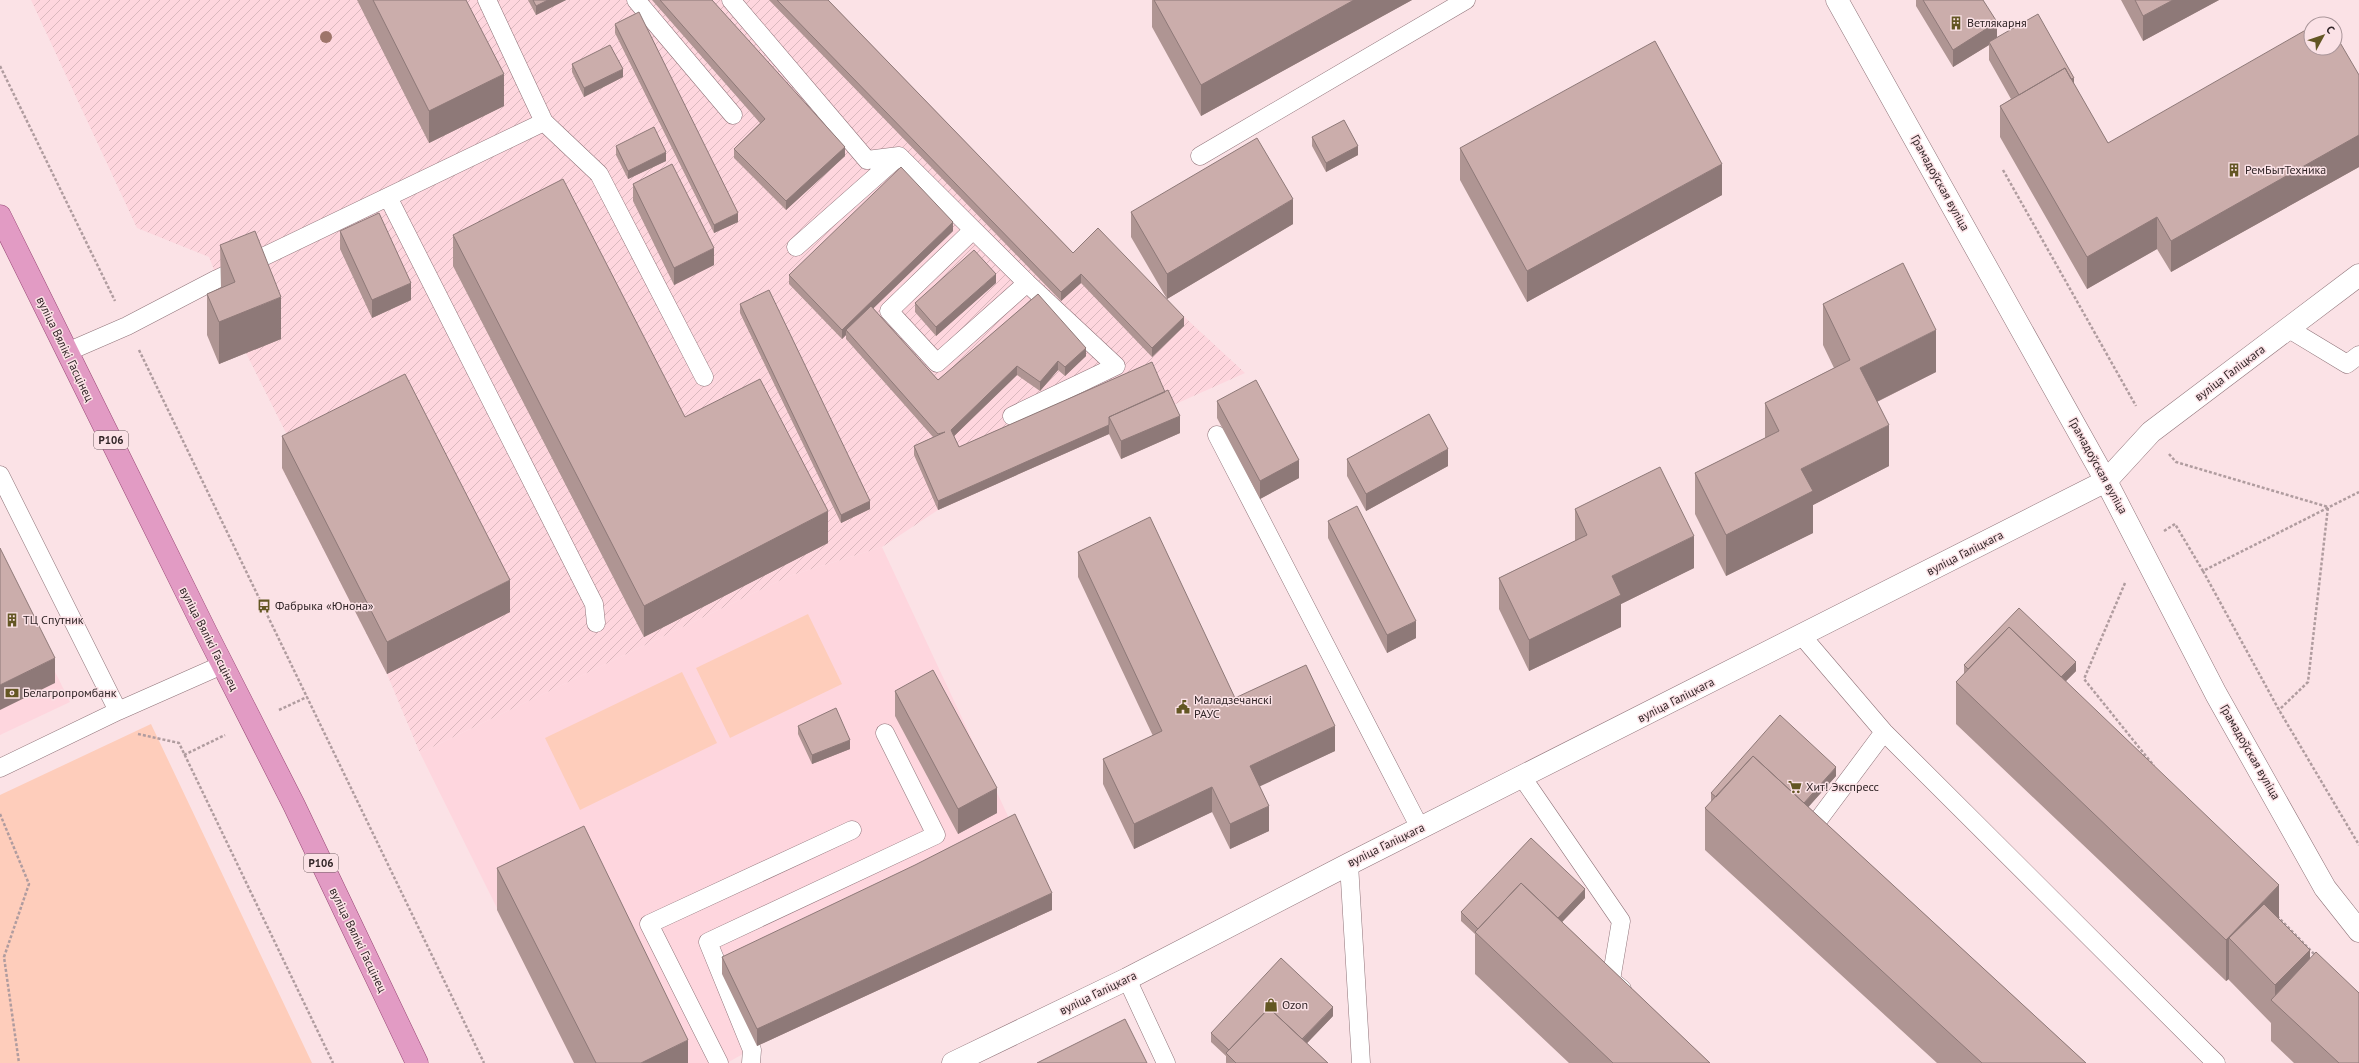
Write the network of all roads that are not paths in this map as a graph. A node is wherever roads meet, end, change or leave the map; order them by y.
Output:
1 (486, 0) edge
2 (636, 0) edge
3 (731, 0) edge
4 (1466, 0) edge
5 (1837, 0) edge
6 (733, 115) dead end
7 (544, 122) junction
8 (899, 156) junction
9 (1200, 156) dead end
10 (388, 197) junction
11 (0, 216) edge
12 (972, 230) junction
13 (796, 247) dead end
14 (2359, 275) edge
15 (1027, 283) junction
16 (2289, 329) junction
17 (67, 352) junction
18 (2359, 355) edge
19 (704, 377) dead end
20 (1012, 416) dead end
21 (1217, 435) dead end
22 (0, 475) edge
23 (2106, 481) junction
24 (596, 624) dead end
25 (1802, 636) junction
26 (222, 665) junction
27 (118, 711) junction
28 (1884, 732) junction
29 (884, 733) dead end
30 (0, 768) edge
31 (1522, 777) junction
32 (1420, 828) junction
33 (852, 830) dead end
34 (1836, 849) edge
35 (1349, 864) junction
36 (2359, 931) edge
37 (1127, 979) junction
38 (1634, 1001) edge
39 (417, 1063) edge
40 (719, 1063) edge
41 (750, 1063) edge
42 (953, 1063) edge
43 (1166, 1063) edge
44 (1360, 1063) edge
45 (2216, 1063) edge

1 - 7 lane
2 - 6 lane
3 - 8 lane
4 - 9 lane
5 - 23 street, Грамадоўская вуліца
7 - 10 lane
7 - 19 lane
8 - 12 lane
8 - 13 lane
10 - 17 lane
10 - 24 lane
11 - 17 main road, вуліца Вялікі Гасцінец / Р106
12 - 15 lane
12 - 15 lane
14 - 16 street, вуліца Галіцкага
15 - 20 lane
16 - 18 lane
16 - 23 street, вуліца Галіцкага
17 - 26 main road, вуліца Вялікі Гасцінец / Р106
21 - 32 lane
22 - 27 lane
23 - 25 street, вуліца Галіцкага
23 - 36 street, Грамадоўская вуліца
25 - 28 lane
25 - 31 street, вуліца Галіцкага
26 - 27 lane
26 - 39 main road, вуліца Вялікі Гасцінец / Р106
27 - 30 lane
28 - 34 lane
28 - 45 lane
29 - 41 lane
31 - 32 street, вуліца Галіцкага
31 - 38 lane
32 - 35 street, вуліца Галіцкага
33 - 40 lane
35 - 37 street, вуліца Галіцкага
35 - 44 lane
37 - 42 street, вуліца Галіцкага
37 - 43 lane

